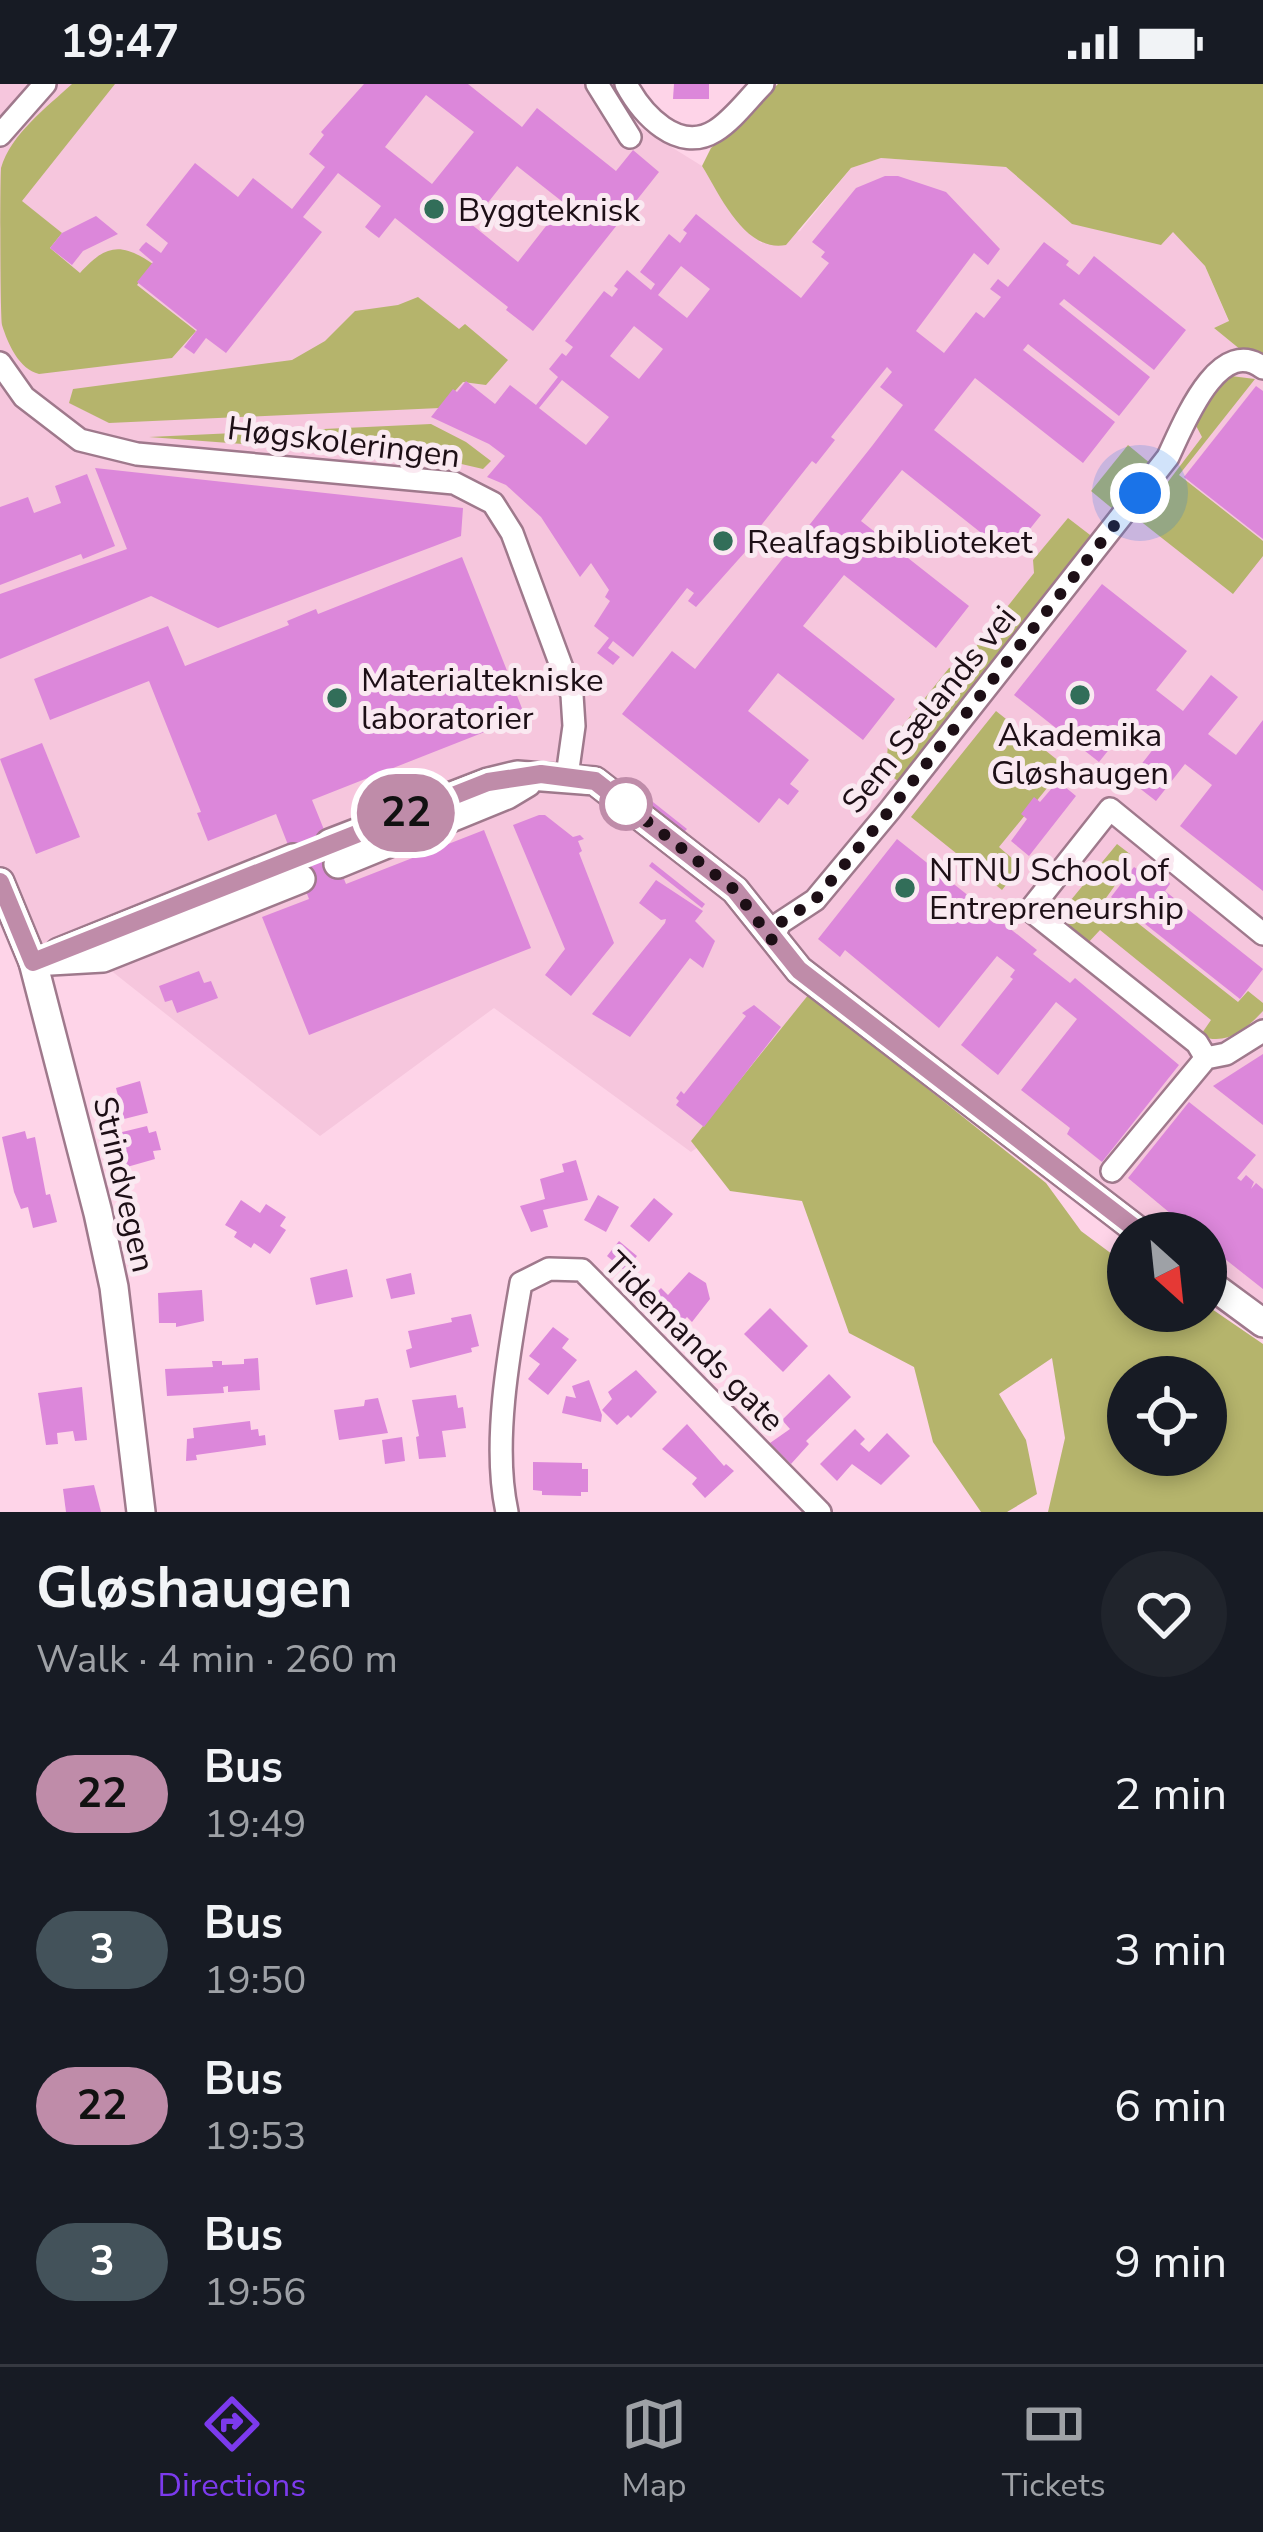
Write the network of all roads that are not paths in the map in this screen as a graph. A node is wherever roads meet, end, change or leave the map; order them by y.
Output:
1 (45, 84) edge
2 (597, 84) edge
3 (626, 84) edge
4 (763, 84) edge
5 (0, 135) edge
6 (630, 137) dead end
7 (0, 363) edge
8 (1263, 368) edge
9 (554, 775) junction
10 (333, 853) dead end
11 (0, 882) edge
12 (765, 932) junction
13 (1263, 934) edge
14 (33, 962) junction
15 (1263, 1031) edge
16 (1206, 1058) junction
17 (1112, 1171) dead end
18 (1114, 1212) edge
19 (1227, 1296) edge
20 (1263, 1323) edge
21 (141, 1512) edge
22 (507, 1512) edge
23 (820, 1512) edge

1 - 5 street
2 - 6 street
3 - 4 street
7 - 9 street, Høgskoleringen
8 - 12 street, Sem Sælands vei
9 - 10 street
9 - 12 street
11 - 14 street, Strindvegen
12 - 18 street
13 - 16 street
14 - 14 street
14 - 21 street, Strindvegen
15 - 16 street
16 - 17 street
19 - 20 street
22 - 23 street, Tidemands gate

